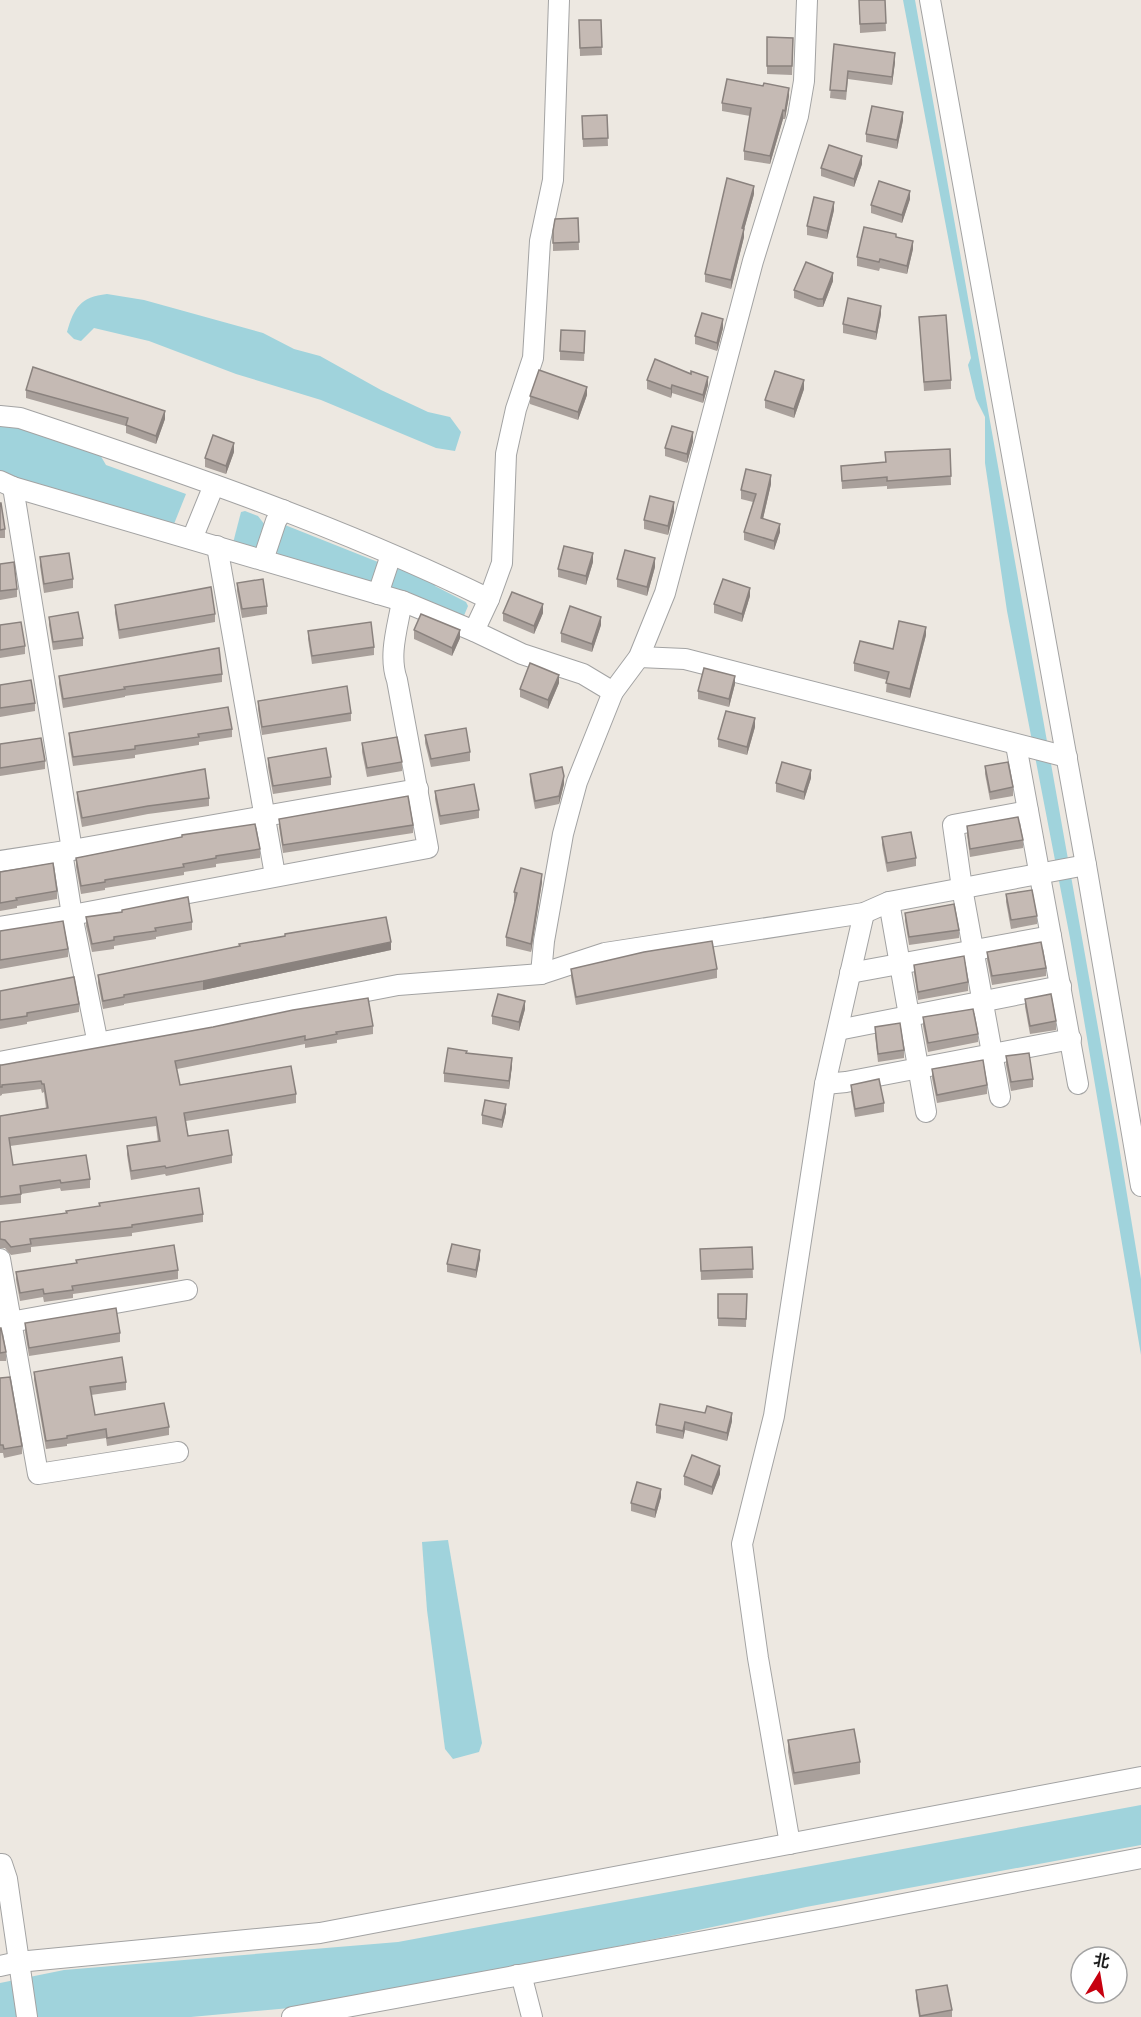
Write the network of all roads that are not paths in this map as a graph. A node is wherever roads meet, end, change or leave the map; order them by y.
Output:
1 (559, 0) edge
2 (807, 0) edge
3 (930, 0) edge
4 (0, 416) edge
5 (7, 484) edge
6 (214, 484) junction
7 (283, 510) junction
8 (192, 539) junction
9 (217, 546) junction
10 (390, 555) junction
11 (263, 560) junction
12 (378, 594) junction
13 (489, 599) junction
14 (402, 602) junction
15 (474, 631) junction
16 (639, 657) junction
17 (613, 692) junction
18 (1022, 746) junction
19 (1059, 755) junction
20 (417, 789) junction
21 (1028, 811) junction
22 (264, 815) junction
23 (67, 851) junction
24 (0, 861) edge
25 (1081, 866) junction
26 (1047, 873) junction
27 (275, 876) junction
28 (962, 888) junction
29 (890, 902) junction
30 (864, 913) junction
31 (72, 915) junction
32 (0, 927) edge
33 (1051, 936) junction
34 (974, 950) junction
35 (900, 964) junction
36 (850, 973) junction
37 (541, 974) junction
38 (1061, 986) junction
39 (983, 1001) junction
40 (909, 1016) junction
41 (838, 1030) junction
42 (1071, 1039) junction
43 (98, 1044) junction
44 (992, 1054) junction
45 (0, 1062) edge
46 (918, 1068) junction
47 (825, 1084) junction
48 (1078, 1084) dead end
49 (1000, 1097) dead end
50 (926, 1112) dead end
51 (1141, 1186) edge
52 (0, 1259) edge
53 (187, 1290) dead end
54 (6, 1323) edge
55 (178, 1452) dead end
56 (1141, 1776) edge
57 (790, 1844) junction
58 (1141, 1858) edge
59 (0, 1864) edge
60 (13, 1967) edge
61 (517, 1975) junction
62 (27, 2017) edge
63 (292, 2017) edge
64 (532, 2017) edge

1 - 13 street
2 - 16 street
3 - 19 street
4 - 6 street
5 - 8 street
5 - 23 street
6 - 7 street
6 - 8 street
7 - 10 street
7 - 11 street
8 - 9 street
9 - 11 street
9 - 22 street
10 - 12 street
10 - 13 street
11 - 12 street
12 - 14 street
13 - 15 street
14 - 15 street
14 - 20 street
15 - 17 street
16 - 17 street
16 - 18 street
17 - 37 street
18 - 19 street
18 - 21 street
19 - 25 street
20 - 22 street
20 - 27 street
21 - 26 street
21 - 28 street
22 - 23 street
22 - 27 street
23 - 24 street
23 - 31 street
25 - 26 street
25 - 51 street
26 - 28 street
26 - 33 street
27 - 31 street
28 - 29 street
28 - 34 street
29 - 30 street
29 - 35 street
30 - 36 street
30 - 37 street
31 - 32 street
31 - 43 street
33 - 34 street
33 - 38 street
34 - 35 street
34 - 39 street
35 - 36 street
35 - 40 street
36 - 41 street
37 - 43 street
38 - 39 street
38 - 42 street
39 - 40 street
39 - 44 street
40 - 41 street
40 - 46 street
41 - 47 street
42 - 44 street
42 - 48 street
43 - 45 street
44 - 46 street
44 - 49 street
46 - 47 street
46 - 50 street
47 - 57 street
52 - 54 street
53 - 54 street
54 - 55 street
56 - 57 street
57 - 60 street
58 - 61 street
59 - 60 street
60 - 62 street
61 - 63 street
61 - 64 street

